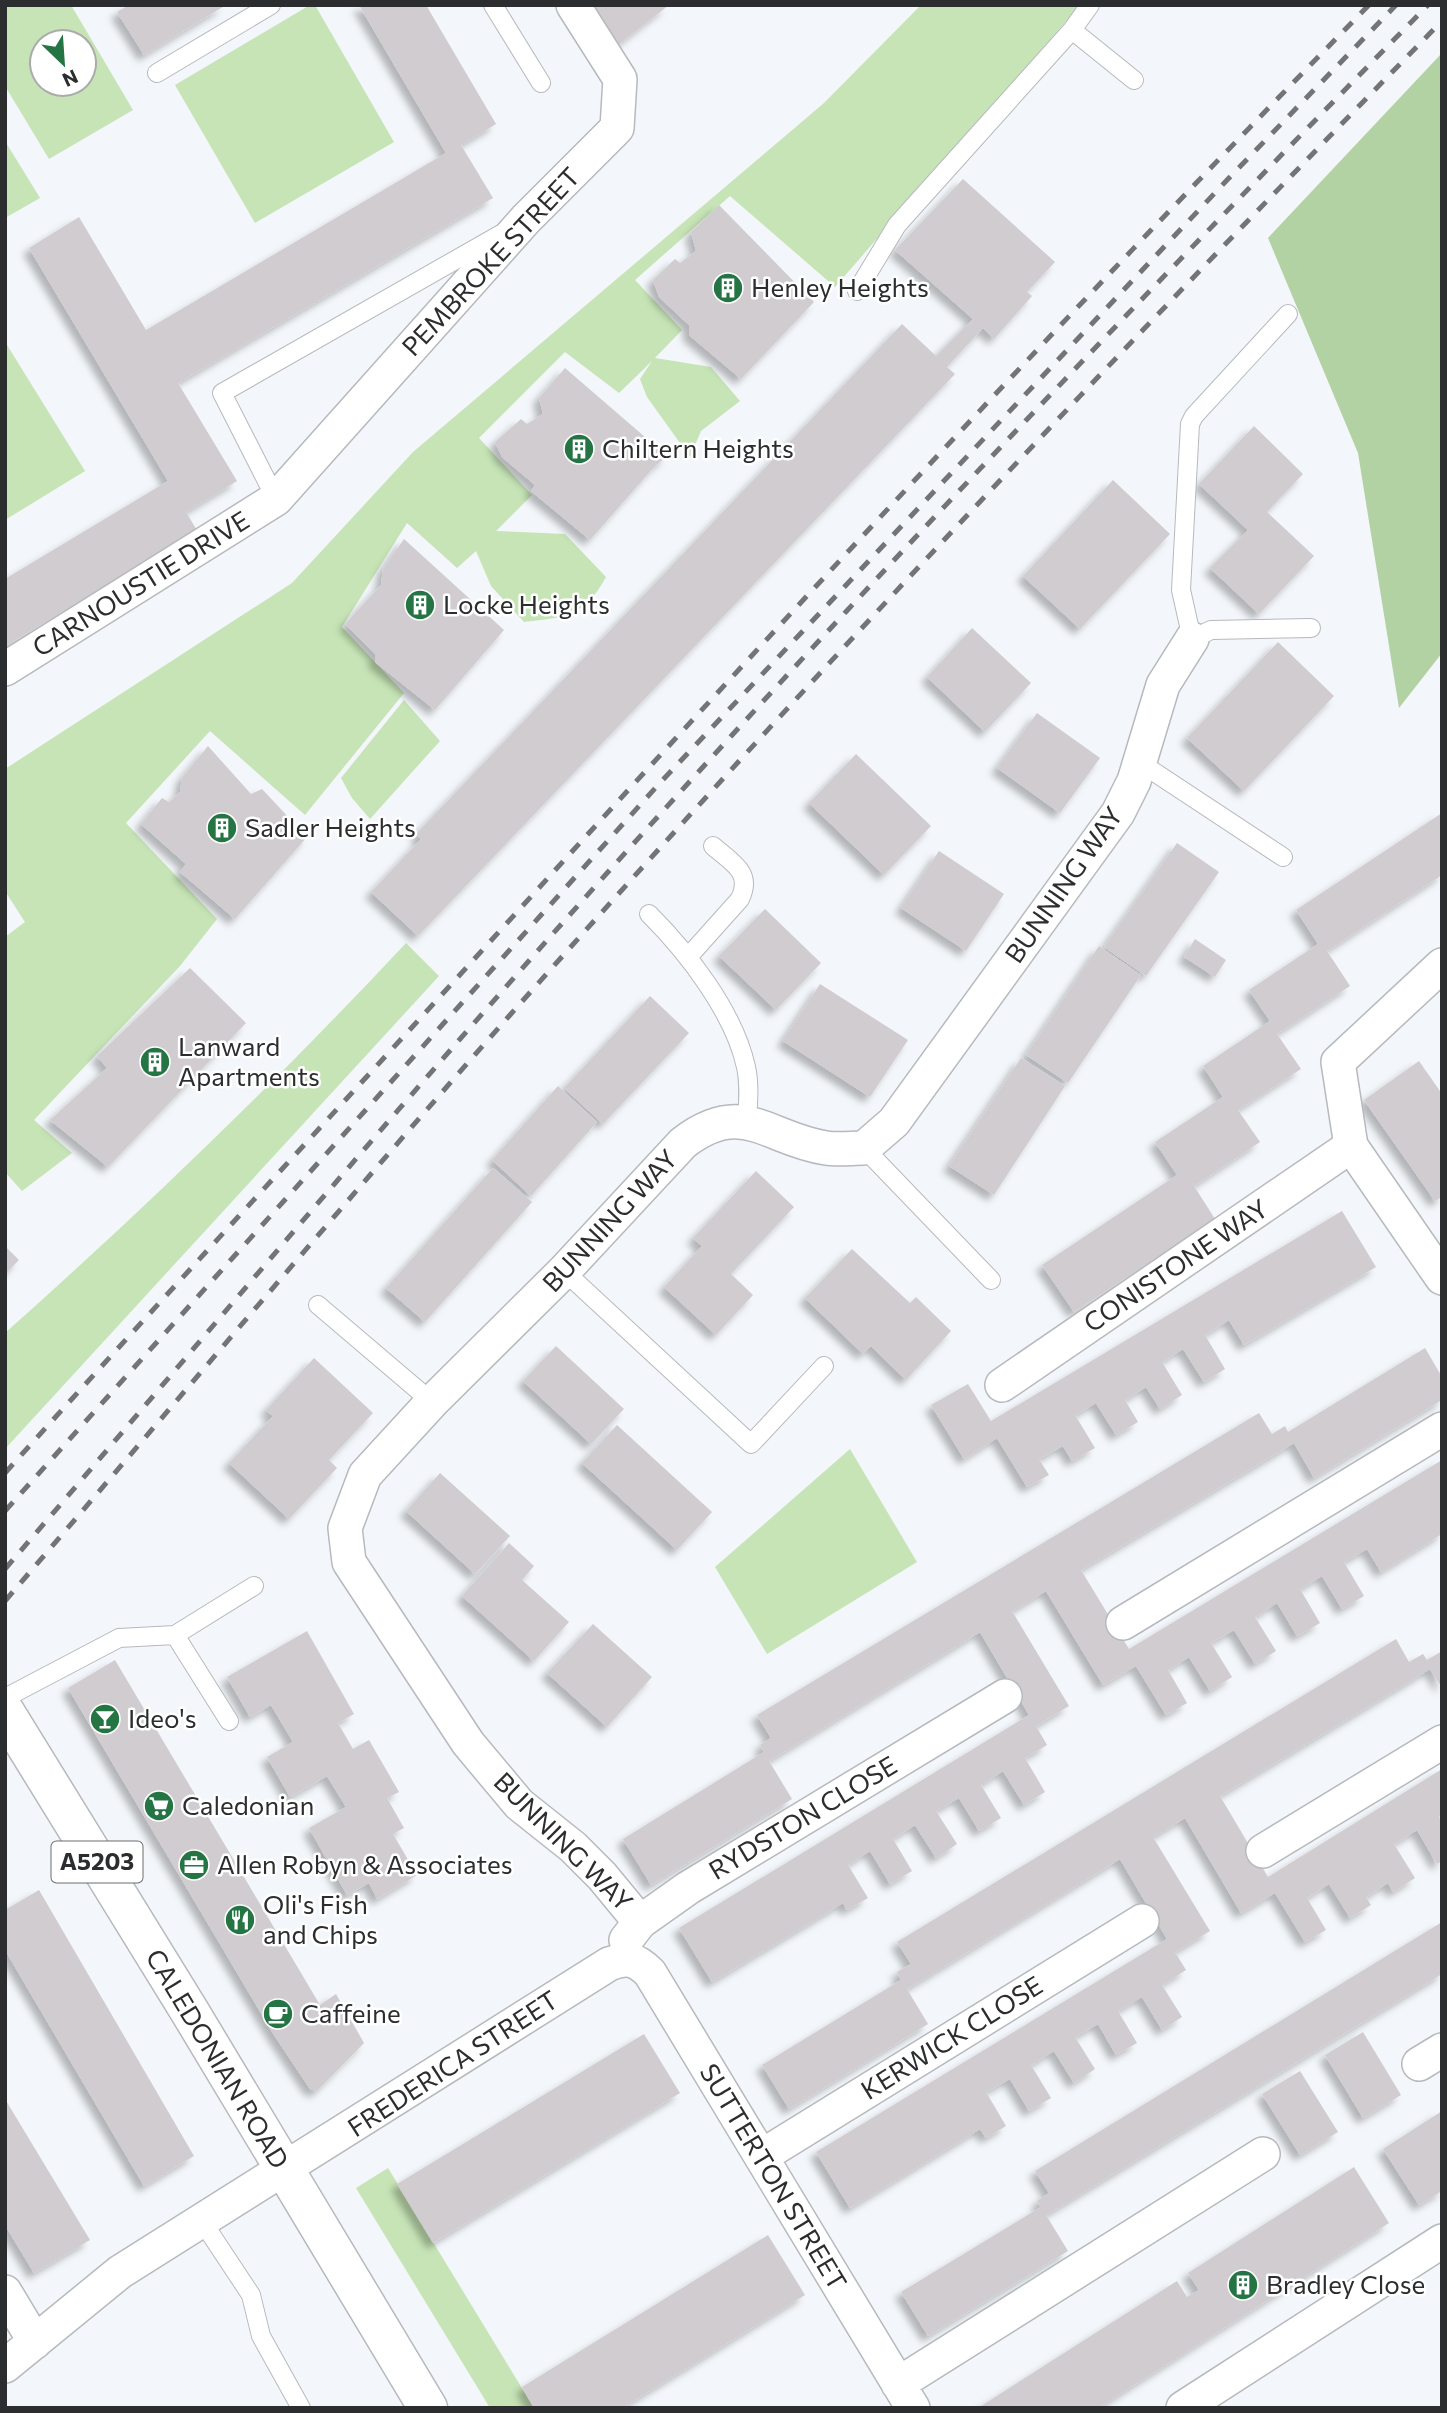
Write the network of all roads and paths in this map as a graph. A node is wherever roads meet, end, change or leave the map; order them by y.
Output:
1 (271, 5) edge
2 (493, 5) edge
3 (573, 5) edge
4 (1090, 5) edge
5 (1072, 30) junction
6 (157, 74) dead end
7 (1134, 80) dead end
8 (541, 83) dead end
9 (526, 219) junction
10 (858, 291) dead end
11 (1288, 313) dead end
12 (276, 499) junction
13 (1311, 628) dead end
14 (1192, 639) junction
15 (5, 668) edge
16 (1139, 762) junction
17 (713, 846) dead end
18 (1283, 857) dead end
19 (649, 914) dead end
20 (689, 956) junction
21 (1442, 965) edge
22 (747, 1121) junction
23 (1350, 1146) junction
24 (864, 1148) junction
25 (564, 1271) junction
26 (1442, 1278) edge
27 (991, 1280) dead end
28 (318, 1305) dead end
29 (824, 1366) dead end
30 (1002, 1385) dead end
31 (432, 1402) junction
32 (1442, 1429) edge
33 (254, 1586) dead end
34 (1123, 1623) dead end
35 (175, 1634) junction
36 (1005, 1696) dead end
37 (5, 1698) edge
38 (5, 1712) edge
39 (229, 1721) dead end
40 (1442, 1742) edge
41 (1263, 1851) dead end
42 (1142, 1921) dead end
43 (640, 1922) junction
44 (623, 1959) junction
45 (1263, 2154) dead end
46 (762, 2156) junction
47 (283, 2169) junction
48 (202, 2221) junction
49 (1442, 2241) edge
50 (5, 2292) edge
51 (35, 2342) junction
52 (5, 2367) edge
53 (906, 2396) edge
54 (301, 2408) edge
55 (428, 2408) edge
56 (1183, 2408) edge

1 - 6 lane
2 - 8 lane
3 - 9 street, PEMBROKE STREET
4 - 5 lane
5 - 7 lane
5 - 10 lane
9 - 12 street, PEMBROKE STREET
9 - 12 lane
11 - 14 lane
12 - 15 street, CARNOUSTIE DRIVE
13 - 14 lane
14 - 16 street, BUNNING WAY
16 - 18 lane
16 - 24 street, BUNNING WAY
17 - 20 lane
19 - 20 lane
20 - 22 lane
21 - 23 street
22 - 24 street, BUNNING WAY
22 - 25 street, BUNNING WAY
23 - 26 street
23 - 30 street, CONISTONE WAY
24 - 27 lane
25 - 29 lane
25 - 31 street, BUNNING WAY
28 - 31 lane
31 - 43 street, BUNNING WAY
32 - 34 street
33 - 35 lane
35 - 37 lane
35 - 39 lane
36 - 43 street, RYDSTON CLOSE
38 - 47 main road, CALEDONIAN ROAD / A5203
40 - 41 street
42 - 46 street, KERWICK CLOSE
43 - 44 street, RYDSTON CLOSE
44 - 46 street, SUTTERTON STREET
44 - 47 street, FREDERICA STREET
45 - 53 street
46 - 53 street, SUTTERTON STREET
47 - 48 street, FREDERICA STREET
47 - 55 main road, CALEDONIAN ROAD / A5203
48 - 51 street, FREDERICA STREET
48 - 54 lane
49 - 56 street
50 - 51 street
51 - 52 street, FREDERICA STREET

